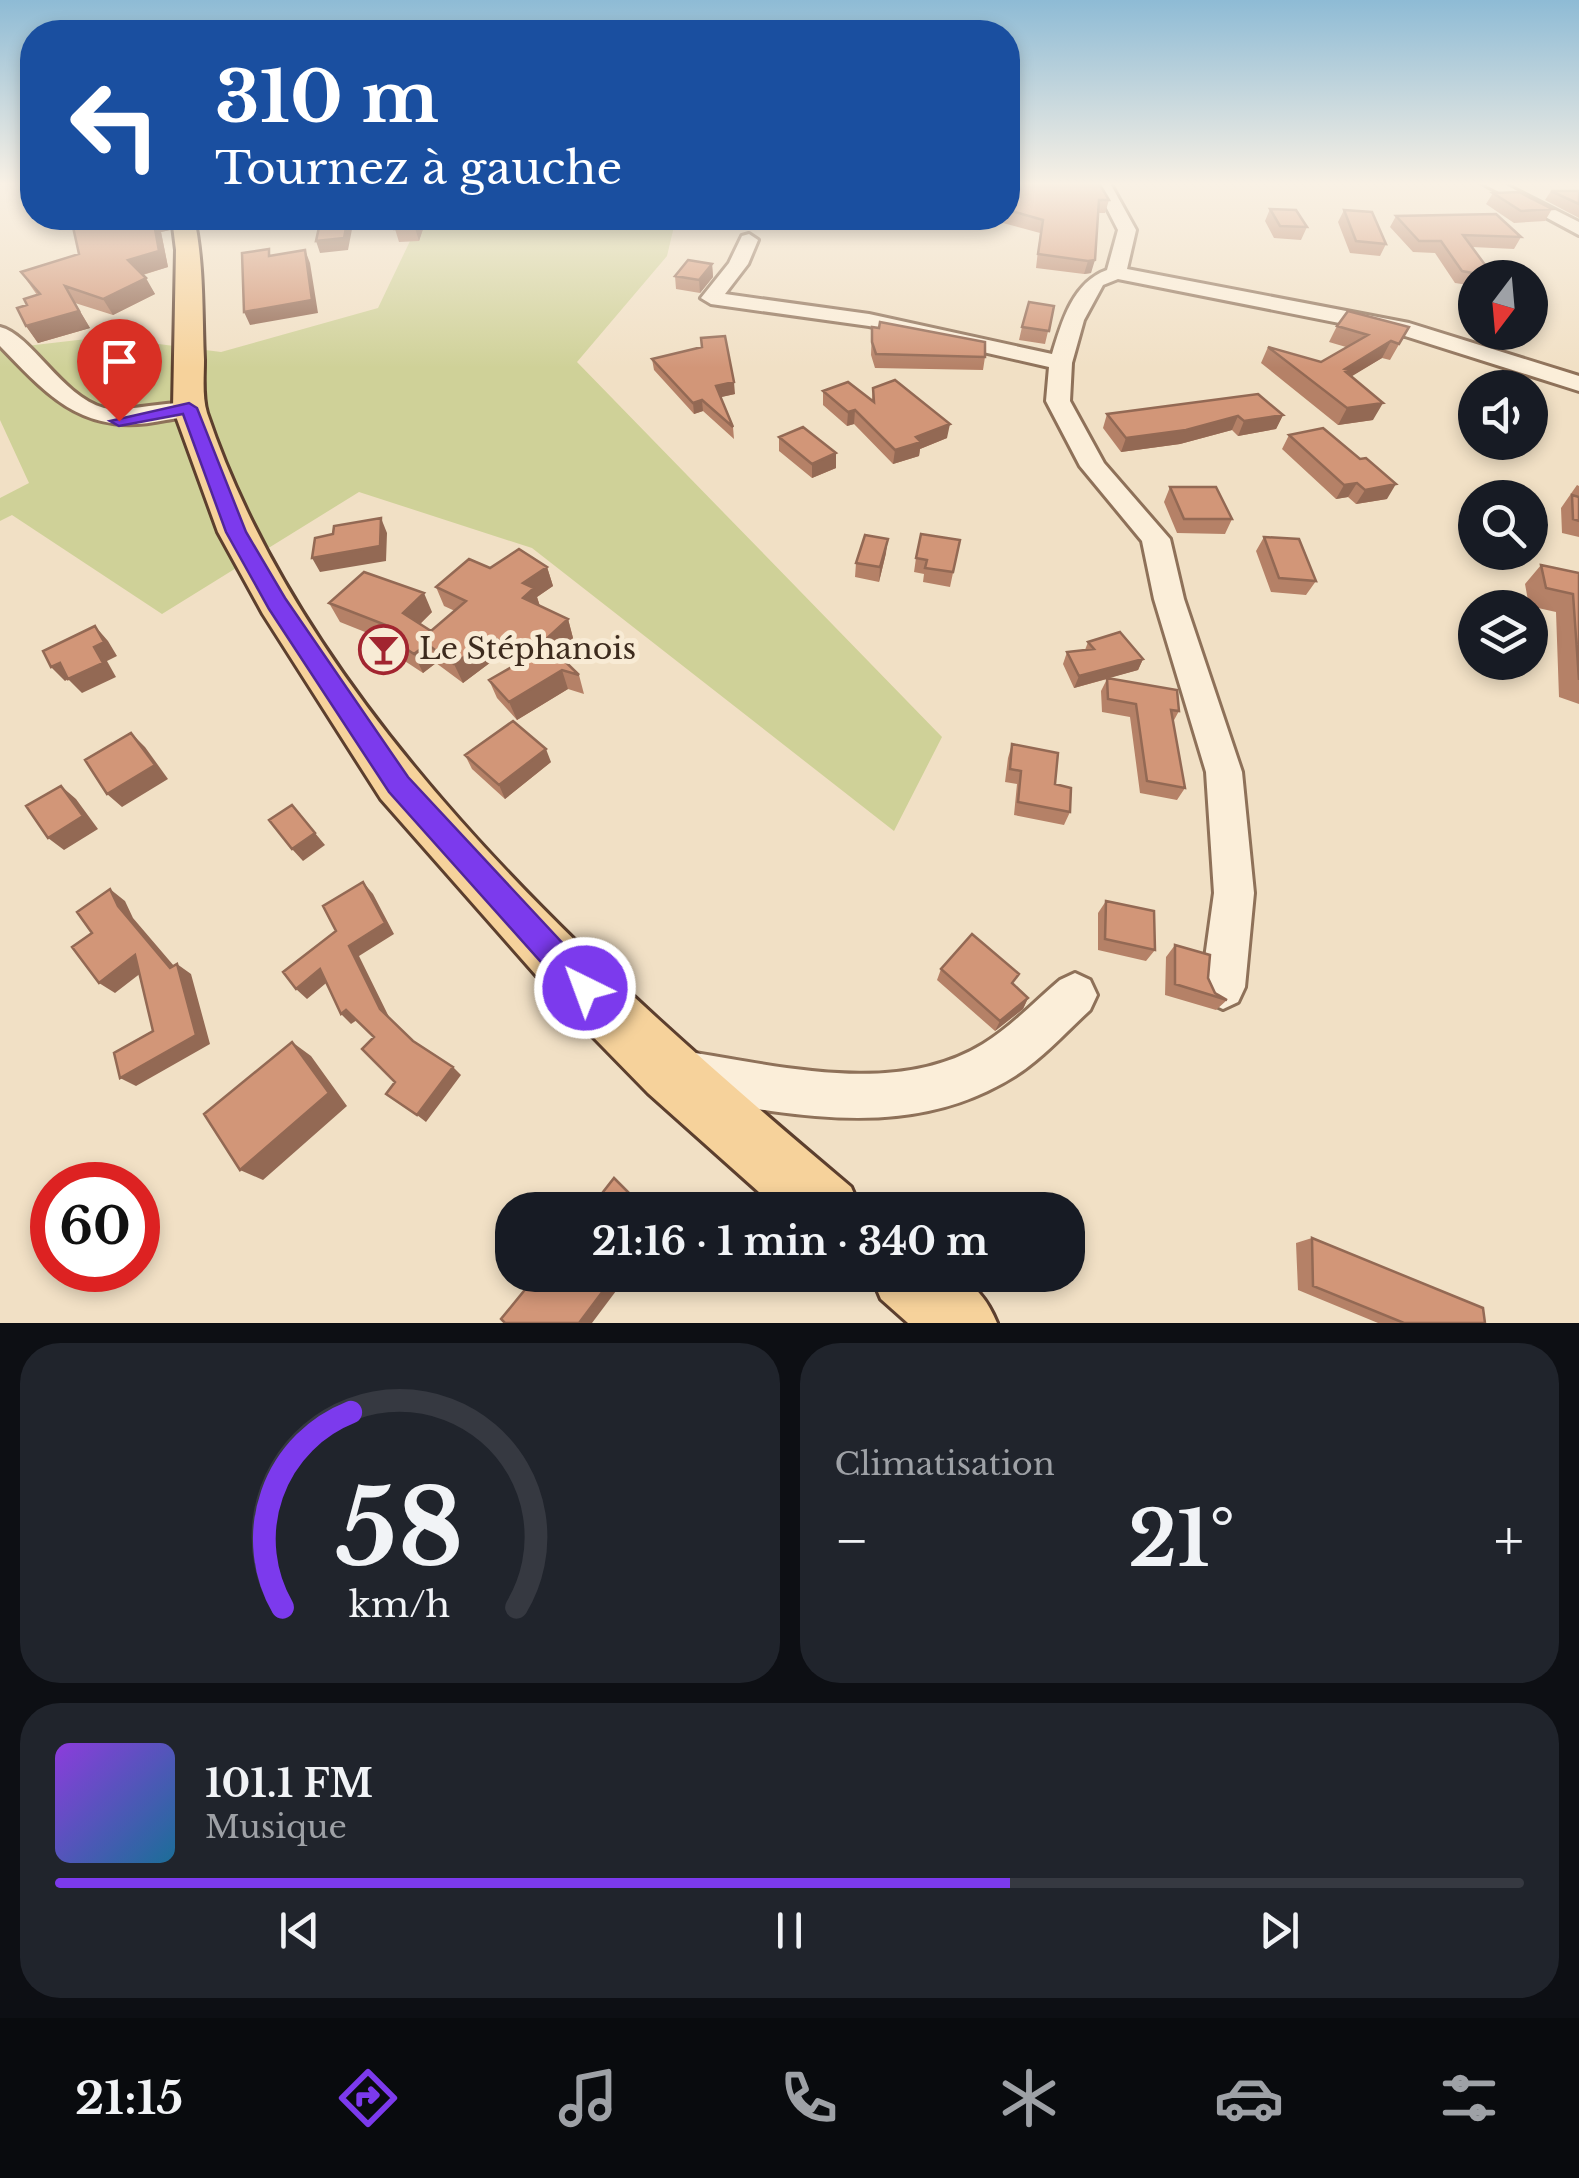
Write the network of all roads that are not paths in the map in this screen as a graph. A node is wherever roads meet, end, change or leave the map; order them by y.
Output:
1 (187, 245) edge
2 (747, 245) edge
3 (1123, 245) edge
4 (1116, 273) junction
5 (0, 334) edge
6 (1061, 364) junction
7 (1579, 384) edge
8 (189, 408) junction
9 (1223, 986) dead end
10 (1075, 995) dead end
11 (669, 1072) junction
12 (807, 1192) edge
13 (925, 1292) edge
14 (962, 1323) edge

1 - 8 main road
2 - 6 street
3 - 4 street
4 - 6 street
4 - 7 street
5 - 8 street
6 - 9 street
8 - 11 main road
10 - 11 street
11 - 12 main road
13 - 14 main road

